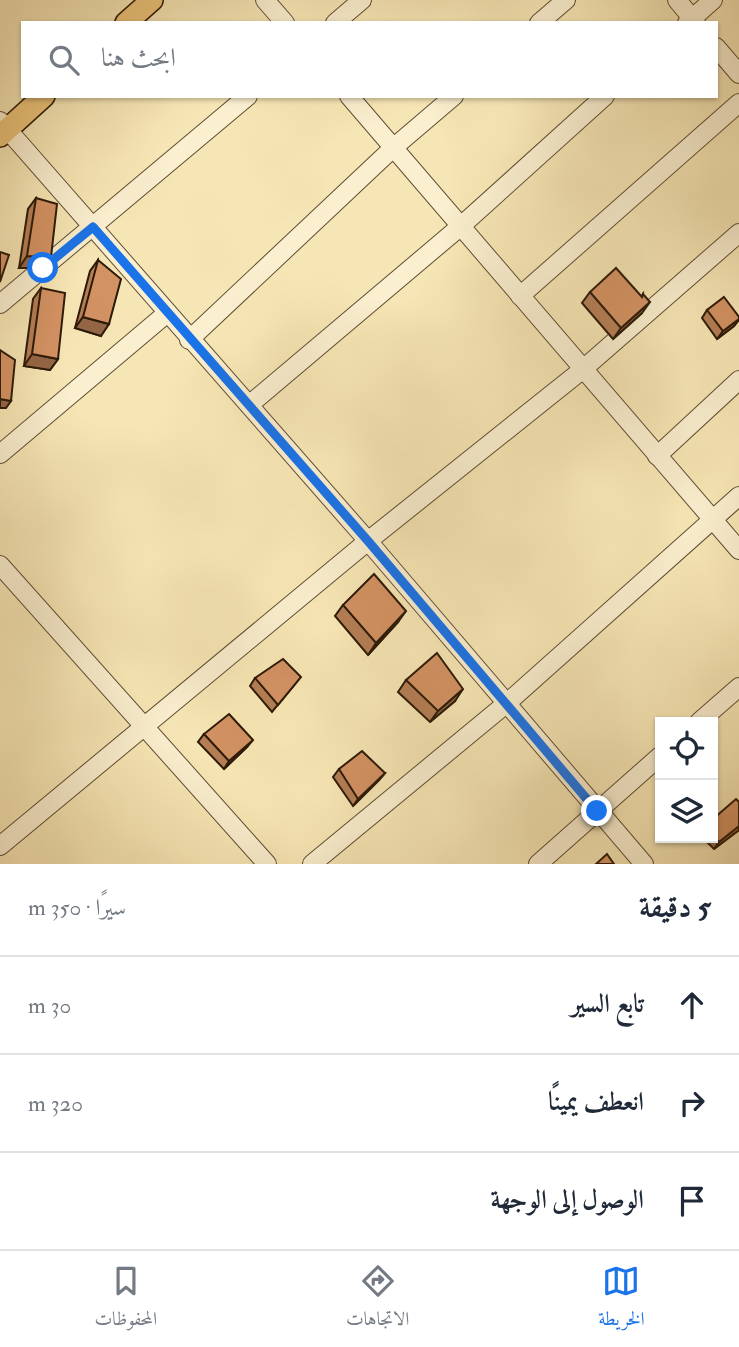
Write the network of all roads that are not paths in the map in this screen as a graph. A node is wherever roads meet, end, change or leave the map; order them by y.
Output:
1 (152, 0) edge
2 (265, 0) edge
3 (362, 0) edge
4 (566, 0) edge
5 (677, 0) edge
6 (713, 0) edge
7 (128, 21) edge
8 (283, 21) edge
9 (337, 21) edge
10 (541, 21) edge
11 (692, 21) edge
12 (718, 49) edge
13 (739, 74) edge
14 (41, 98) edge
15 (246, 98) edge
16 (351, 98) edge
17 (452, 98) edge
18 (603, 98) edge
19 (739, 103) edge
20 (2, 129) edge
21 (393, 148) junction
22 (461, 226) junction
23 (93, 227) junction
24 (739, 233) edge
25 (520, 296) junction
26 (0, 304) edge
27 (166, 314) junction
28 (189, 340) junction
29 (582, 370) junction
30 (739, 380) edge
31 (249, 405) junction
32 (0, 454) edge
33 (657, 456) junction
34 (739, 496) edge
35 (713, 519) junction
36 (368, 541) junction
37 (739, 550) edge
38 (0, 565) edge
39 (739, 687) edge
40 (507, 703) junction
41 (705, 717) edge
42 (144, 727) junction
43 (655, 760) edge
44 (597, 811) junction
45 (0, 846) edge
46 (267, 864) edge
47 (312, 864) edge
48 (538, 864) edge
49 (644, 864) edge

1 - 7 main road
2 - 8 street
3 - 9 street
4 - 10 street
5 - 11 street
6 - 11 street
12 - 13 street
14 - 20 main road
15 - 23 street
16 - 21 street
17 - 21 street
18 - 22 street
19 - 25 street
20 - 23 street
21 - 22 street
21 - 28 street
22 - 25 street
22 - 31 street
23 - 26 street
23 - 27 street
24 - 29 street
25 - 29 street
27 - 28 street
27 - 32 street
28 - 31 street
29 - 33 street
29 - 36 street
30 - 33 street
31 - 36 street
33 - 35 street
34 - 35 street
35 - 37 street
35 - 40 street
36 - 40 street
36 - 42 street
38 - 42 street
39 - 41 street
40 - 44 street
40 - 47 street
42 - 45 street
42 - 46 street
43 - 44 street
44 - 48 street
44 - 49 street

